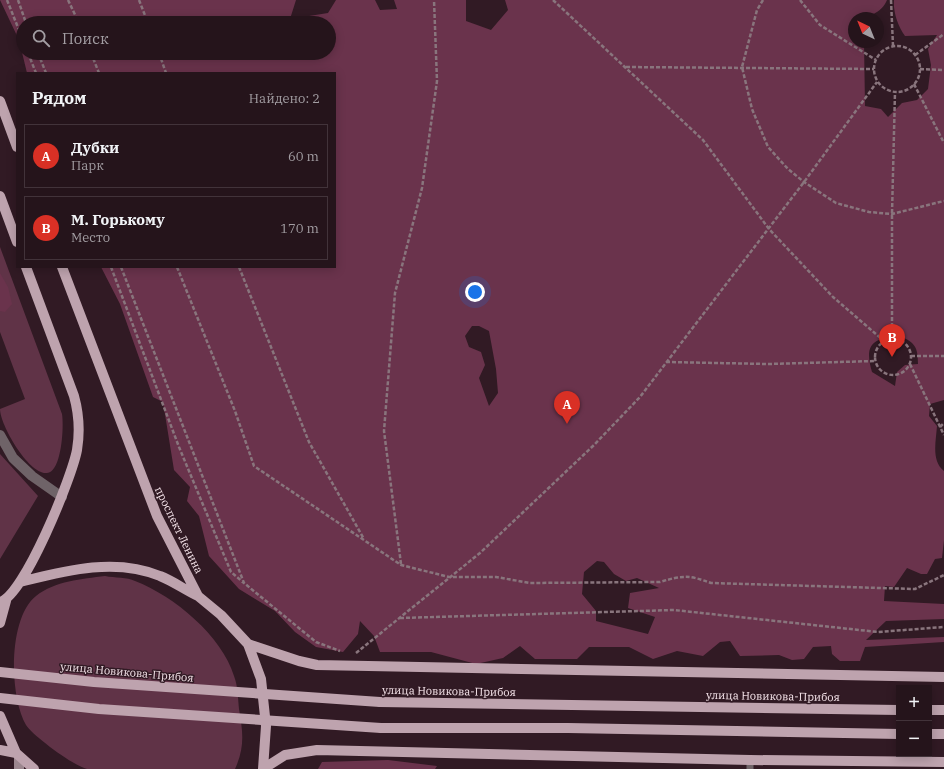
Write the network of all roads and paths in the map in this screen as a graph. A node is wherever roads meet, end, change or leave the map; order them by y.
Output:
1 (7, 0) edge
2 (18, 0) edge
3 (68, 0) edge
4 (139, 0) edge
5 (434, 0) edge
6 (553, 0) edge
7 (763, 0) edge
8 (800, 0) edge
9 (891, 0) edge
10 (24, 16) edge
11 (76, 16) edge
12 (145, 16) edge
13 (16, 22) edge
14 (944, 34) edge
15 (893, 46) junction
16 (915, 55) junction
17 (31, 60) edge
18 (41, 60) edge
19 (94, 60) edge
20 (161, 60) edge
21 (876, 60) junction
22 (742, 67) junction
23 (625, 68) junction
24 (874, 69) junction
25 (920, 69) junction
26 (944, 70) edge
27 (36, 72) edge
28 (46, 72) edge
29 (99, 72) edge
30 (166, 72) edge
31 (878, 82) junction
32 (914, 84) junction
33 (895, 92) junction
34 (0, 101) edge
35 (944, 143) edge
36 (16, 144) edge
37 (804, 182) junction
38 (0, 196) edge
39 (944, 201) edge
40 (892, 214) junction
41 (769, 229) junction
42 (16, 239) edge
43 (26, 268) edge
44 (62, 268) edge
45 (111, 268) edge
46 (121, 268) edge
47 (177, 268) edge
48 (239, 268) edge
49 (892, 339) junction
50 (884, 341) junction
51 (911, 356) junction
52 (944, 356) edge
53 (875, 361) junction
54 (666, 362) junction
55 (910, 364) junction
56 (944, 423) edge
57 (940, 427) junction
58 (0, 435) edge
59 (944, 435) edge
60 (62, 497) junction
61 (365, 540) junction
62 (401, 565) junction
63 (944, 575) edge
64 (449, 577) junction
65 (20, 582) junction
66 (244, 583) junction
67 (198, 596) junction
68 (3, 602) edge
69 (399, 618) junction
70 (0, 623) edge
71 (944, 627) edge
72 (316, 642) dead end
73 (248, 644) junction
74 (353, 655) dead end
75 (0, 672) edge
76 (944, 677) edge
77 (0, 698) edge
78 (896, 710) edge
79 (932, 710) edge
80 (944, 710) edge
81 (0, 716) edge
82 (896, 734) edge
83 (932, 734) edge
84 (944, 734) edge
85 (0, 750) edge
86 (18, 755) junction
87 (944, 762) edge
88 (750, 764) edge
89 (19, 769) edge
90 (34, 769) edge
91 (263, 769) edge

1 - 13 path
2 - 10 path
3 - 11 path
4 - 12 path
5 - 62 path
6 - 23 path
7 - 22 path
8 - 21 path
9 - 15 path
14 - 16 path
15 - 16 path
15 - 21 path
16 - 25 path
17 - 27 path
18 - 28 path
19 - 29 path
20 - 30 path
21 - 24 path
22 - 23 path
22 - 24 path
22 - 37 path
23 - 41 path
24 - 31 path
25 - 26 path
25 - 32 path
31 - 33 path
31 - 37 path
32 - 33 path
32 - 35 path
33 - 40 path
34 - 36 main road
37 - 40 path
37 - 41 path
38 - 42 main road
39 - 40 path
40 - 49 path
41 - 50 path
41 - 54 path
43 - 60 main road
44 - 67 main road, проспект Ленина
45 - 66 path
46 - 66 path
47 - 61 path
48 - 61 path
49 - 50 path
49 - 51 path
50 - 53 path
51 - 52 path
51 - 55 path
53 - 54 path
53 - 55 path
54 - 64 path
55 - 57 path
56 - 57 path
57 - 59 path
58 - 60 street
60 - 65 main road
61 - 62 path
62 - 64 path
63 - 64 path
64 - 69 path
65 - 67 main road
65 - 68 main road
66 - 72 path
67 - 73 main road, проспект Ленина
68 - 70 main road
69 - 71 path
69 - 74 path
73 - 76 main road
73 - 91 main road, проспект Ленина
75 - 78 main road, улица Новикова-Прибоя, bridge
77 - 82 main road, bridge
79 - 80 main road
81 - 86 main road
83 - 84 main road
85 - 86 main road
86 - 89 main road
86 - 90 main road
87 - 88 main road
88 - 91 main road

